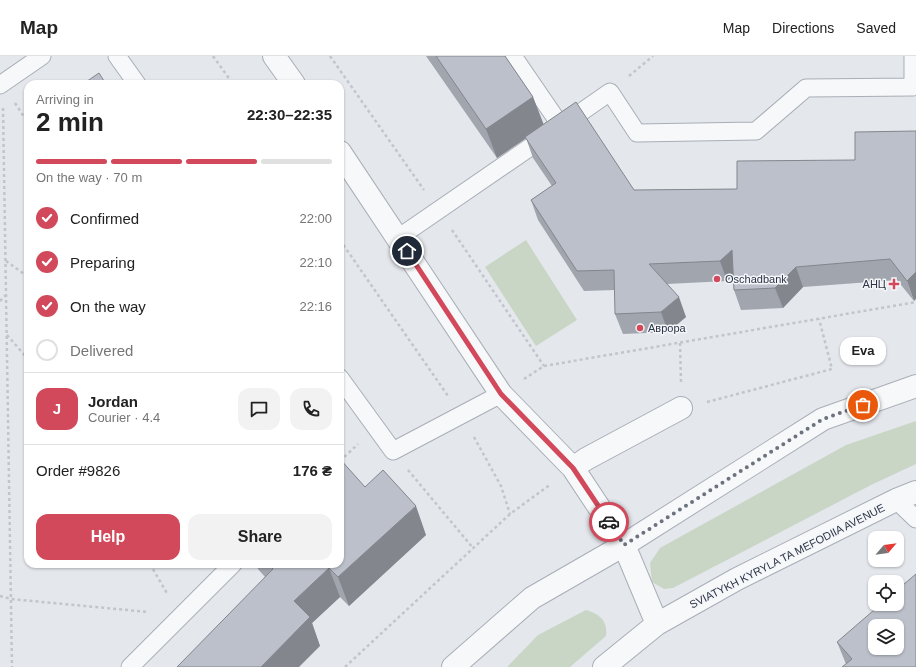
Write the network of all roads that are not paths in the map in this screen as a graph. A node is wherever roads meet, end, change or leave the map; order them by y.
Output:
1 (42, 56) edge
2 (117, 56) edge
3 (274, 56) edge
4 (513, 56) edge
5 (913, 56) edge
6 (134, 80) edge
7 (291, 80) edge
8 (1, 84) edge
9 (561, 126) junction
10 (344, 158) edge
11 (398, 238) junction
12 (344, 384) edge
13 (916, 386) edge
14 (501, 394) junction
15 (681, 408) road end
16 (573, 468) junction
17 (916, 492) edge
18 (896, 500) junction
19 (916, 519) edge
20 (624, 545) junction
21 (229, 568) edge
22 (657, 624) junction
23 (130, 667) edge
24 (453, 667) edge
25 (604, 667) edge

1 - 8 lane
2 - 6 lane
3 - 7 street
4 - 9 lane
5 - 9 lane
9 - 11 lane
10 - 11 street
11 - 14 street
12 - 14 lane
13 - 20 street
14 - 16 street
15 - 16 street
16 - 20 street
17 - 18 street, SVIATYKH KYRYLA TA MEFODIIA AVENUE
18 - 19 lane
18 - 22 street, SVIATYKH KYRYLA TA MEFODIIA AVENUE
20 - 22 street
20 - 24 street
21 - 23 lane
22 - 25 street, SVIATYKH KYRYLA TA MEFODIIA AVENUE

